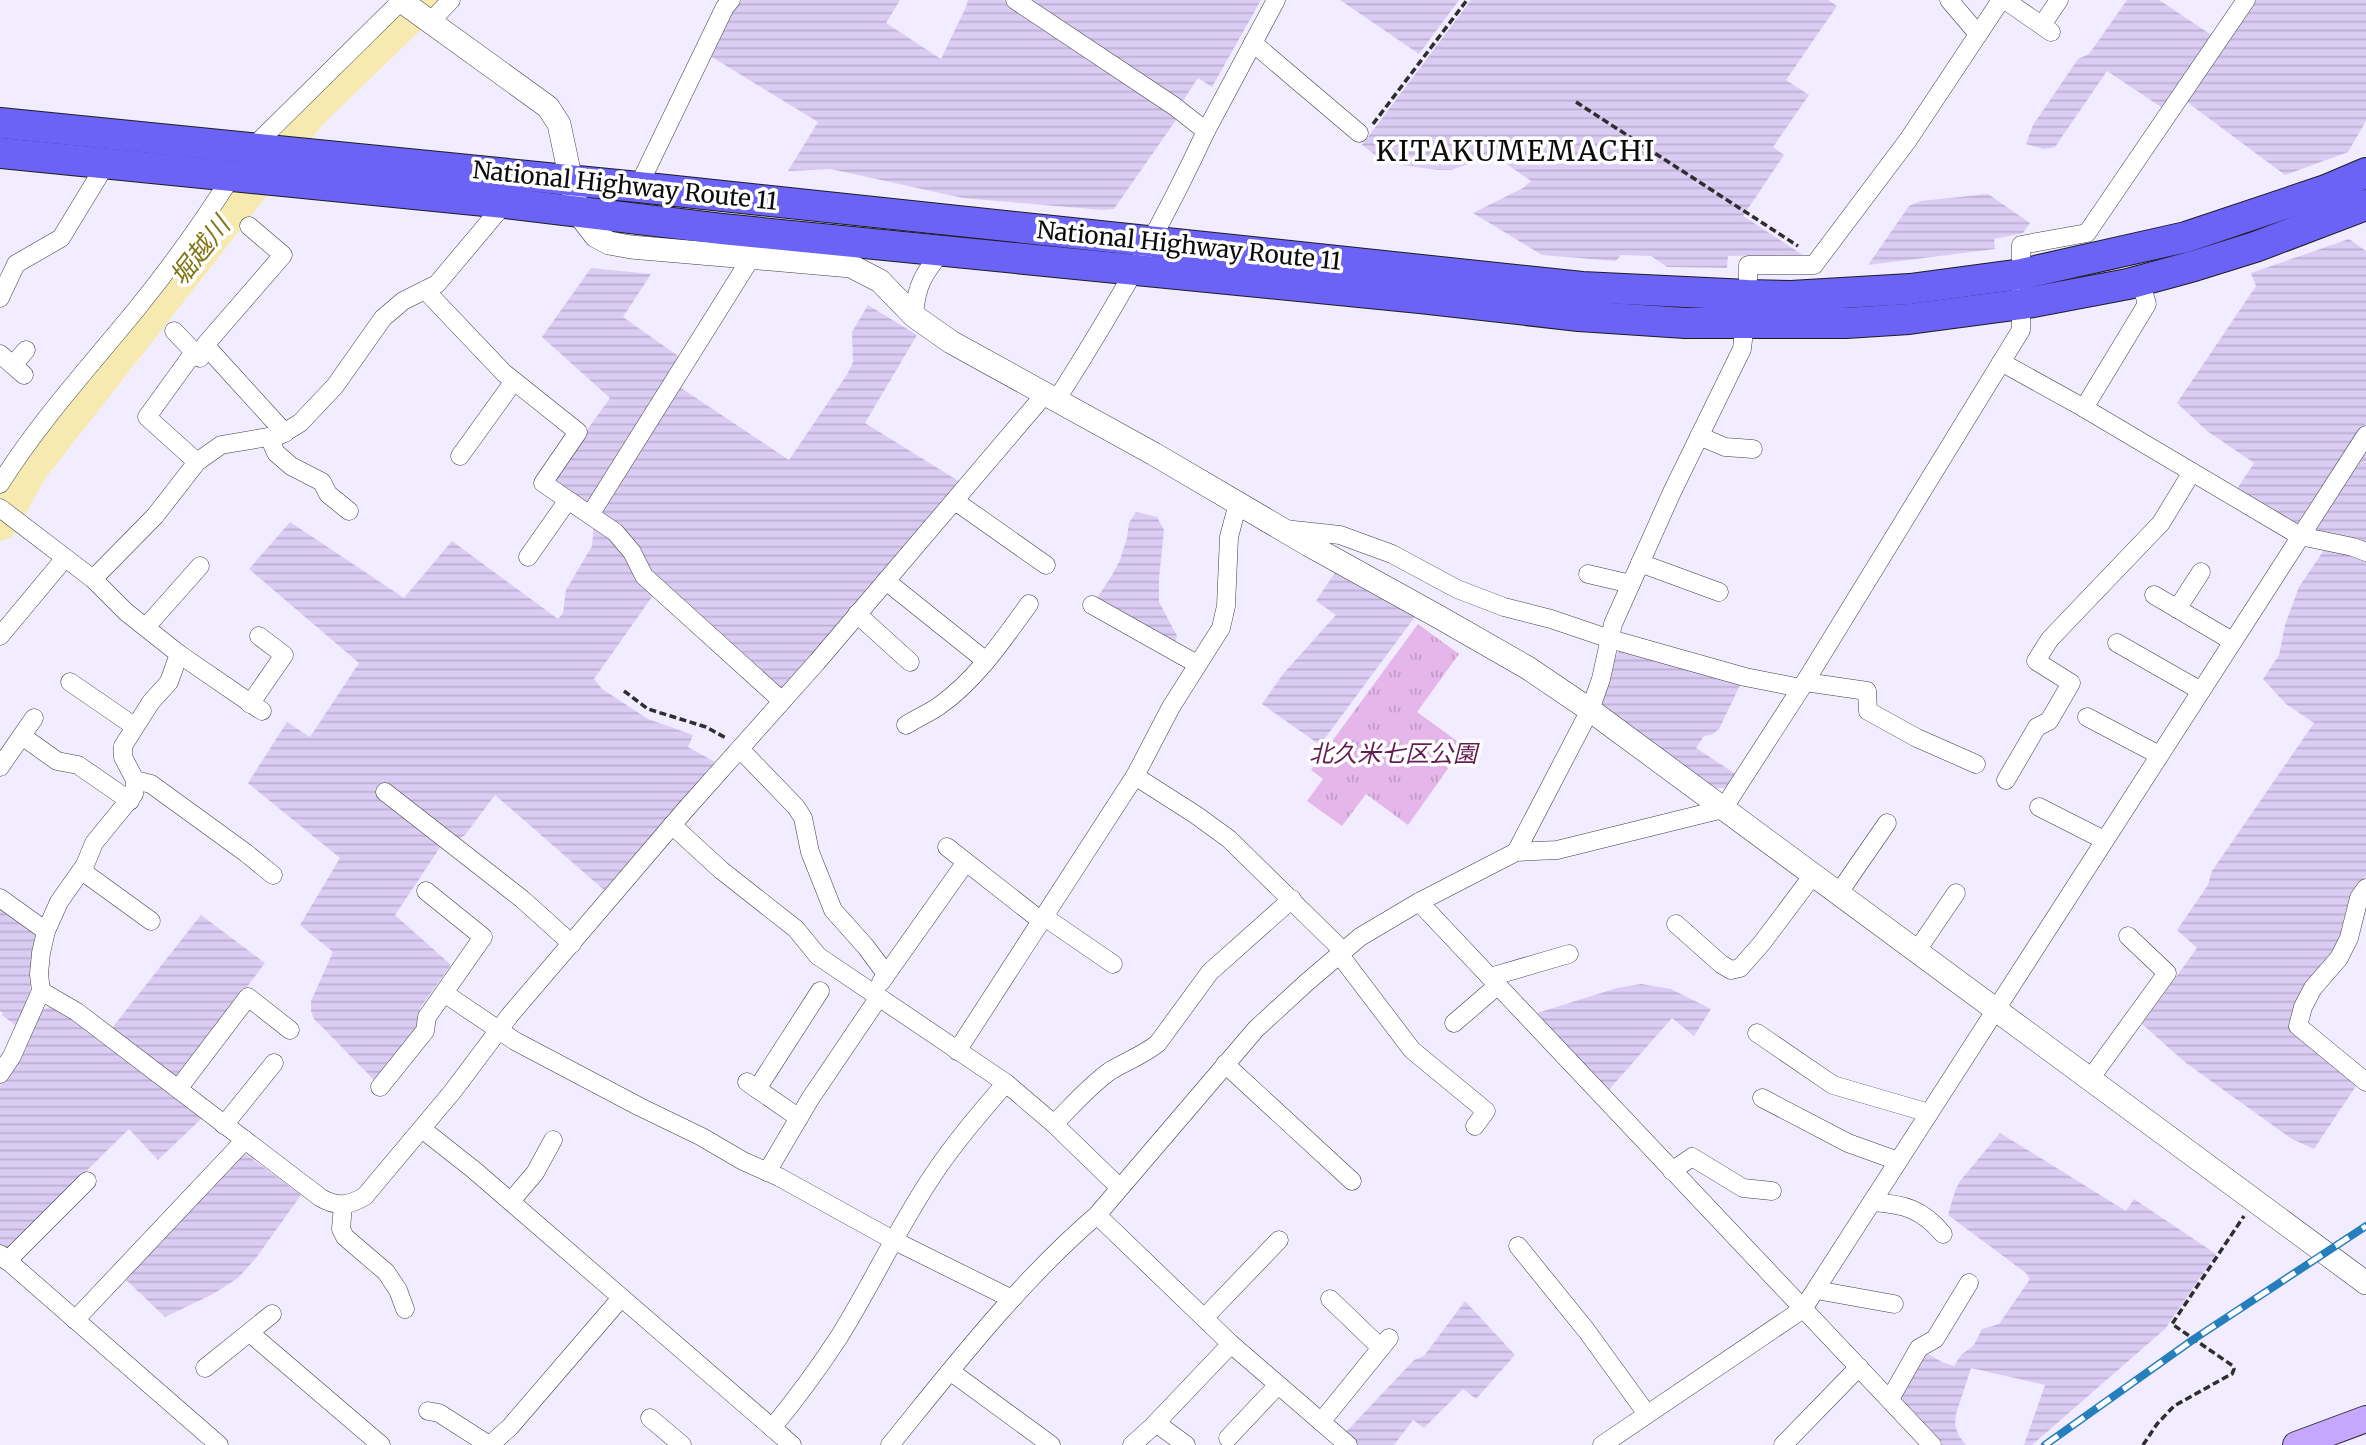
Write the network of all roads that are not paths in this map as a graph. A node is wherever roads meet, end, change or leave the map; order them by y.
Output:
1 (401, 0) edge
2 (452, 0) edge
3 (731, 0) edge
4 (1015, 0) edge
5 (1276, 0) edge
6 (1949, 0) edge
7 (2003, 0) edge
8 (2059, 0) edge
9 (2246, 0) edge
10 (430, 22) junction
11 (1978, 34) junction
12 (1253, 43) junction
13 (0, 123) edge
14 (1206, 131) junction
15 (1359, 133) road end
16 (257, 149) junction
17 (0, 153) edge
18 (106, 164) junction
19 (2366, 173) edge
20 (236, 176) junction
21 (571, 181) junction
22 (638, 187) junction
23 (505, 203) junction
24 (2366, 205) edge
25 (578, 213) junction
26 (249, 226) dead end
27 (1149, 241) junction
28 (943, 250) junction
29 (751, 258) junction
30 (1135, 270) junction
31 (2022, 274) junction
32 (2140, 281) junction
33 (425, 290) junction
34 (0, 298) edge
35 (2022, 304) junction
36 (1746, 309) junction
37 (914, 316) junction
38 (174, 331) dead end
39 (26, 350) dead end
40 (194, 352) junction
41 (2001, 362) junction
42 (12, 365) edge
43 (207, 366) dead end
44 (514, 381) junction
45 (1051, 397) junction
46 (2084, 408) junction
47 (276, 435) junction
48 (2366, 435) edge
49 (1699, 436) junction
50 (1753, 449) dead end
51 (460, 456) dead end
52 (197, 462) junction
53 (2192, 472) junction
54 (0, 484) edge
55 (568, 500) junction
56 (955, 500) junction
57 (1238, 503) junction
58 (349, 511) dead end
59 (7, 513) edge
60 (590, 515) junction
61 (1281, 528) junction
62 (2300, 536) junction
63 (2366, 552) edge
64 (528, 557) dead end
65 (65, 558) junction
66 (1640, 563) junction
67 (1046, 565) dead end
68 (200, 566) dead end
69 (2201, 572) dead end
70 (1588, 573) dead end
71 (93, 579) junction
72 (886, 581) junction
73 (1631, 584) junction
74 (1719, 592) dead end
75 (2154, 596) dead end
76 (1029, 604) dead end
77 (1092, 605) dead end
78 (2177, 609) junction
79 (857, 614) junction
80 (146, 627) junction
81 (0, 636) edge
82 (258, 636) dead end
83 (1610, 639) junction
84 (2232, 641) junction
85 (2117, 643) dead end
86 (178, 654) junction
87 (986, 661) junction
88 (910, 662) dead end
89 (1197, 664) junction
90 (70, 682) dead end
91 (1803, 685) junction
92 (2201, 691) junction
93 (782, 701) junction
94 (1590, 710) junction
95 (2087, 716) dead end
96 (34, 718) dead end
97 (906, 724) dead end
98 (134, 726) junction
99 (22, 736) junction
100 (740, 749) junction
101 (2159, 755) junction
102 (1976, 764) dead end
103 (0, 767) edge
104 (1135, 776) junction
105 (135, 780) junction
106 (2006, 780) dead end
107 (385, 792) dead end
108 (130, 801) junction
109 (2039, 807) dead end
110 (1723, 808) junction
111 (1887, 822) dead end
112 (672, 825) junction
113 (2104, 840) junction
114 (947, 847) dead end
115 (1516, 852) junction
116 (966, 862) junction
117 (82, 871) junction
118 (273, 875) dead end
119 (1813, 875) junction
120 (2366, 888) edge
121 (426, 891) dead end
122 (1956, 893) dead end
123 (1838, 894) junction
124 (0, 898) edge
125 (1292, 899) junction
126 (1419, 902) junction
127 (1042, 918) junction
128 (151, 921) dead end
129 (1676, 925) dead end
130 (46, 931) junction
131 (2128, 936) dead end
132 (572, 944) junction
133 (1916, 952) junction
134 (1341, 953) junction
135 (1569, 954) dead end
136 (1113, 964) dead end
137 (886, 974) junction
138 (1493, 981) junction
139 (41, 991) junction
140 (820, 991) dead end
141 (444, 993) junction
142 (876, 995) junction
143 (1994, 1010) junction
144 (1454, 1023) dead end
145 (290, 1030) dead end
146 (499, 1030) junction
147 (1758, 1033) dead end
148 (957, 1051) junction
149 (274, 1063) dead end
150 (1225, 1064) junction
151 (1, 1071) edge
152 (2090, 1080) junction
153 (2366, 1082) edge
154 (1006, 1083) junction
155 (380, 1087) dead end
156 (178, 1090) junction
157 (1762, 1098) dead end
158 (1929, 1113) junction
159 (799, 1118) junction
160 (1054, 1124) junction
161 (224, 1125) junction
162 (1475, 1126) dead end
163 (422, 1129) junction
164 (245, 1140) junction
165 (553, 1140) dead end
166 (1898, 1161) junction
167 (1672, 1171) junction
168 (767, 1172) junction
169 (87, 1181) dead end
170 (1352, 1181) dead end
171 (1120, 1188) junction
172 (1772, 1191) dead end
173 (510, 1201) junction
174 (1872, 1202) junction
175 (343, 1205) junction
176 (1097, 1215) junction
177 (1943, 1234) dead end
178 (893, 1240) junction
179 (1279, 1240) dead end
180 (1518, 1246) dead end
181 (4, 1258) edge
182 (1969, 1283) dead end
183 (2366, 1283) edge
184 (1815, 1290) junction
185 (621, 1298) junction
186 (1012, 1299) junction
187 (1330, 1299) dead end
188 (1894, 1304) dead end
189 (405, 1309) dead end
190 (1803, 1309) junction
191 (272, 1314) dead end
192 (1204, 1318) junction
193 (75, 1320) junction
194 (250, 1332) junction
195 (1231, 1344) junction
196 (1859, 1367) junction
197 (205, 1368) dead end
198 (950, 1371) junction
199 (1278, 1385) junction
200 (1890, 1399) junction
201 (428, 1411) dead end
202 (1647, 1414) junction
203 (650, 1418) dead end
204 (2366, 1419) edge
205 (1321, 1422) junction
206 (1156, 1423) junction
207 (772, 1428) junction
208 (1228, 1438) dead end
209 (1608, 1443) edge
210 (219, 1445) edge
211 (381, 1445) edge
212 (489, 1445) edge
213 (682, 1445) edge
214 (792, 1445) edge
215 (890, 1445) edge
216 (1051, 1445) edge
217 (1132, 1445) edge
218 (1186, 1445) edge
219 (1348, 1445) edge
220 (1783, 1445) edge
221 (1932, 1445) edge
222 (2296, 1445) edge

1 - 10 street
1 - 16 street
2 - 10 street
3 - 22 street
4 - 14 street
5 - 12 street
6 - 11 street
7 - 8 street
7 - 11 street
9 - 31 street
10 - 21 street
11 - 36 street
12 - 14 street
12 - 15 street
13 - 16 highway, National Highway Route 11
14 - 27 street
16 - 21 highway, National Highway Route 11
17 - 18 highway, National Highway Route 11
18 - 20 highway, National Highway Route 11
18 - 34 street
19 - 31 highway, National Highway Route 11
20 - 23 highway, National Highway Route 11
20 - 54 street
21 - 22 highway, National Highway Route 11
21 - 25 street
22 - 27 highway, National Highway Route 11
23 - 25 highway, National Highway Route 11
23 - 33 street
24 - 32 highway, National Highway Route 11
25 - 28 highway, National Highway Route 11
25 - 29 street
26 - 47 street
27 - 30 street
27 - 36 highway, National Highway Route 11
28 - 30 highway, National Highway Route 11
28 - 37 street
29 - 37 street
29 - 60 street
30 - 36 highway, National Highway Route 11
30 - 45 street
31 - 35 street
31 - 36 highway, National Highway Route 11
32 - 35 highway, National Highway Route 11
32 - 46 street
33 - 44 street
33 - 47 street
35 - 36 highway, National Highway Route 11
35 - 41 street
36 - 49 street
37 - 45 street
38 - 40 street
39 - 42 street
40 - 43 street
40 - 52 street
41 - 46 street
41 - 91 street
44 - 51 street
44 - 55 street
45 - 56 street
45 - 57 street
46 - 53 street
47 - 52 street
47 - 58 street
48 - 62 street
49 - 50 street
49 - 66 street
52 - 71 street
53 - 62 street
53 - 106 street
55 - 60 street
55 - 64 street
56 - 67 street
56 - 72 street
57 - 61 street
57 - 89 street
59 - 65 street
60 - 93 street
61 - 83 street
61 - 94 street
62 - 63 street
62 - 84 street
65 - 71 street
65 - 81 street
66 - 73 street
66 - 74 street
68 - 80 street
69 - 78 street
70 - 73 street
71 - 80 street
72 - 79 street
72 - 87 street
73 - 83 street
75 - 78 street
76 - 87 street
77 - 89 street
78 - 84 street
79 - 88 street
79 - 93 street
80 - 86 street
82 - 86 street
83 - 91 street
83 - 94 street
84 - 92 street
85 - 92 street
86 - 98 street
87 - 97 street
89 - 104 street
90 - 98 street
91 - 102 street
91 - 110 street
92 - 101 street
93 - 100 street
94 - 110 street
94 - 115 street
95 - 101 street
96 - 99 street
98 - 105 street
99 - 103 street
99 - 108 street
100 - 112 street
100 - 137 street
101 - 113 street
104 - 125 street
104 - 127 street
105 - 108 street
105 - 118 street
107 - 132 street
108 - 117 street
109 - 113 street
110 - 115 street
110 - 119 street
111 - 123 street
112 - 132 street
112 - 142 street
113 - 143 street
114 - 116 street
115 - 126 street
116 - 127 street
116 - 137 street
117 - 128 street
117 - 130 street
119 - 123 street
119 - 129 street
120 - 153 street
121 - 141 street
122 - 133 street
123 - 133 street
124 - 130 street
125 - 134 street
125 - 160 street
126 - 134 street
126 - 138 street
127 - 136 street
127 - 148 street
130 - 139 street
131 - 152 street
132 - 146 street
133 - 143 street
134 - 150 street
134 - 162 street
135 - 138 street
137 - 142 street
138 - 144 street
138 - 167 street
139 - 151 street
139 - 156 street
140 - 159 street
141 - 146 street
141 - 155 street
142 - 148 street
142 - 159 street
143 - 152 street
143 - 158 street
145 - 156 street
146 - 163 street
146 - 168 street
147 - 158 street
148 - 154 street
149 - 161 street
150 - 170 street
150 - 171 street
152 - 183 street
154 - 160 street
154 - 178 street
156 - 161 street
157 - 166 street
158 - 166 street
159 - 168 street
160 - 171 street
161 - 164 street
163 - 173 street
163 - 175 street
164 - 175 street
164 - 193 street
165 - 173 street
166 - 174 street
167 - 172 street
167 - 190 street
168 - 178 street
169 - 181 street
171 - 176 street
173 - 185 street
174 - 177 street
174 - 184 street
175 - 189 street
176 - 186 street
176 - 192 street
178 - 186 street
178 - 207 street
179 - 192 street
180 - 202 street
181 - 193 street
182 - 200 street
184 - 188 street
184 - 190 street
185 - 207 street
185 - 212 street
186 - 198 street
187 - 205 street
190 - 196 street
190 - 202 street
191 - 194 street
192 - 195 street
193 - 210 street
194 - 197 street
194 - 211 street
195 - 199 street
195 - 206 street
196 - 200 street
196 - 220 street
198 - 215 street
198 - 216 street
199 - 205 street
199 - 208 street
200 - 221 street
201 - 212 street
202 - 209 street
203 - 213 street
204 - 222 main road
205 - 219 street
206 - 217 street
206 - 218 street
207 - 214 street

